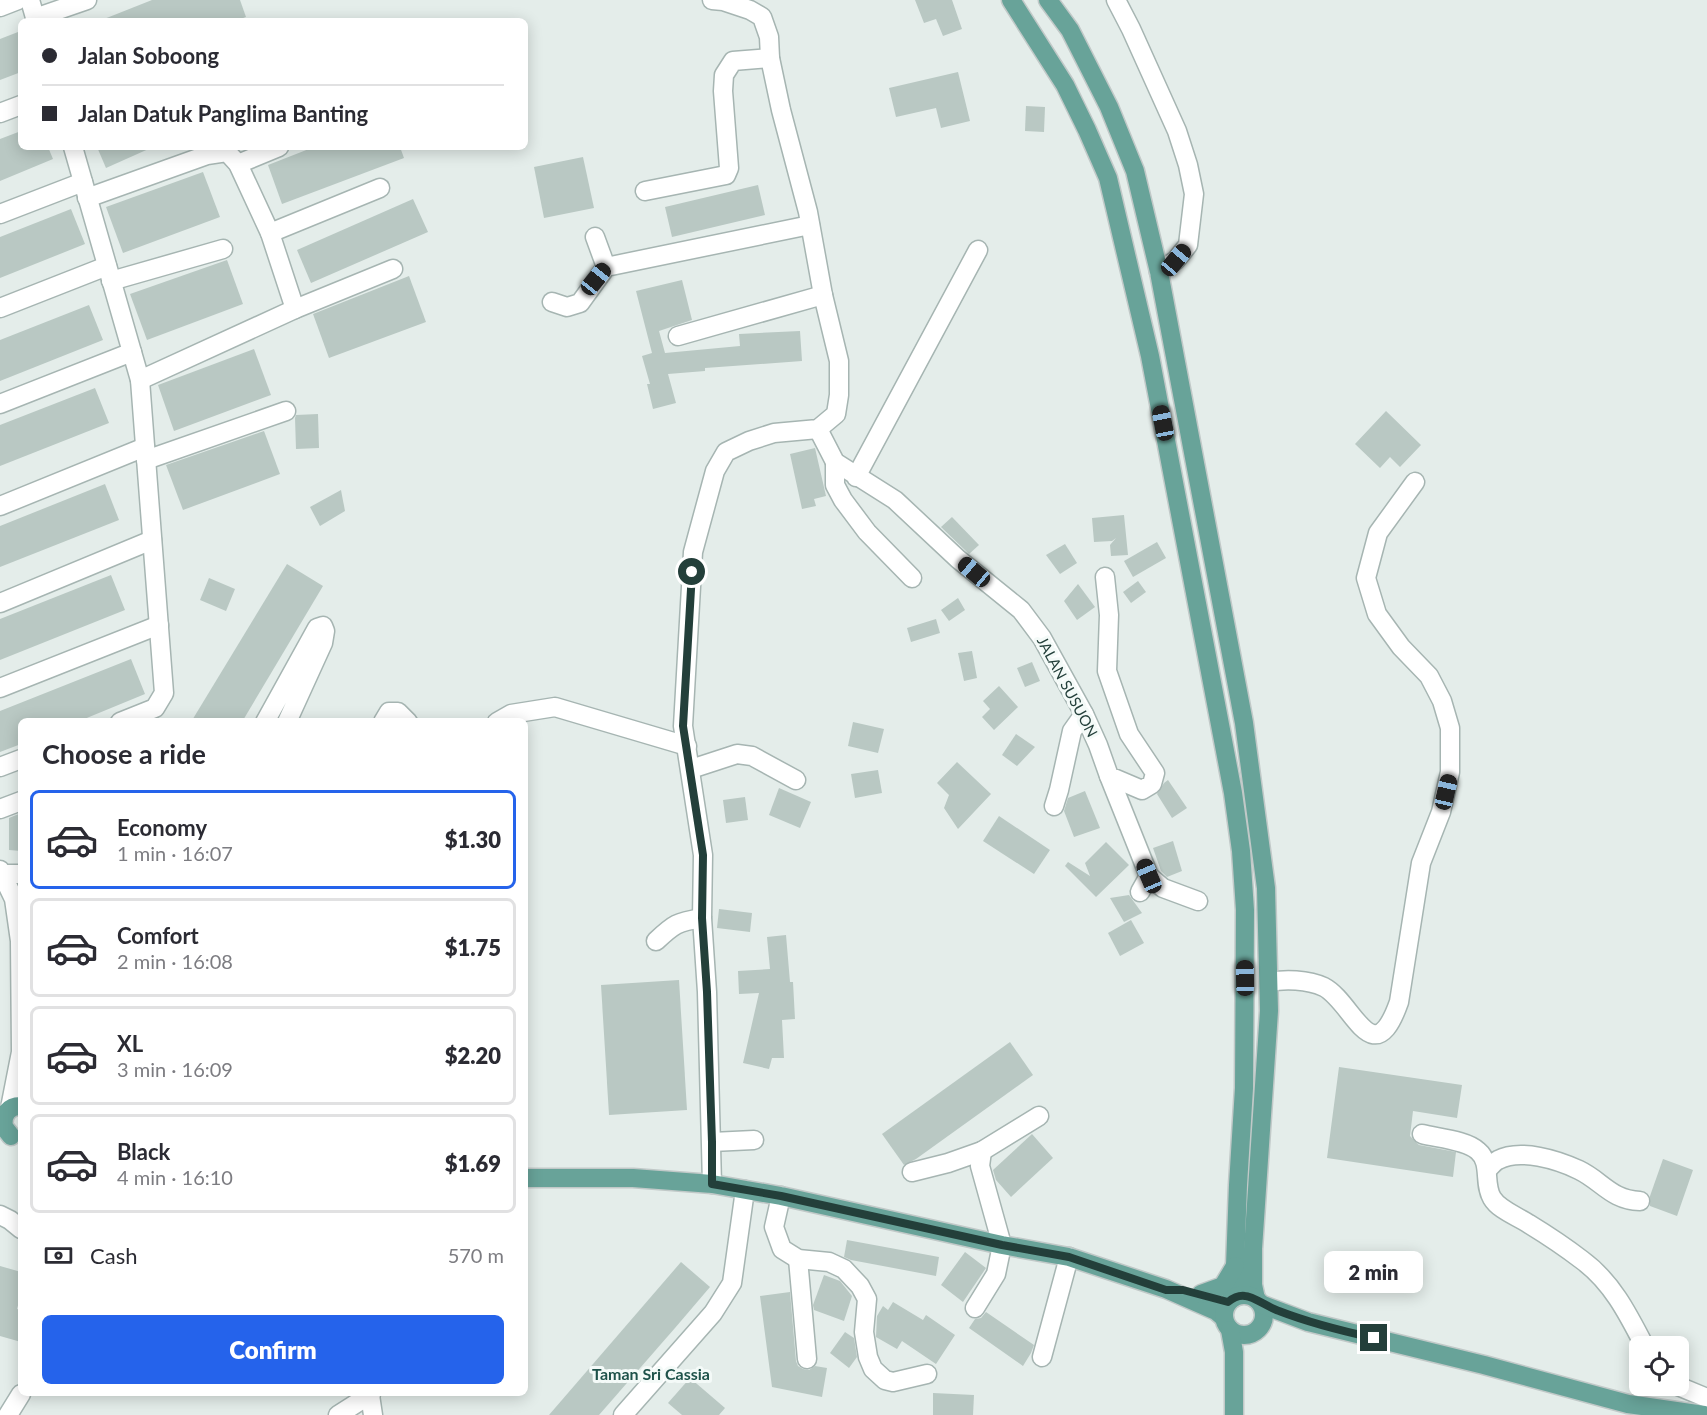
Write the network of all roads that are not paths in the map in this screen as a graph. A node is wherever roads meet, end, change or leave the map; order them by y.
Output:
1 (18, 0) edge
2 (30, 0) edge
3 (87, 0) edge
4 (712, 0) edge
5 (1011, 0) edge
6 (1048, 0) edge
7 (1116, 0) edge
8 (0, 8) edge
9 (36, 18) edge
10 (39, 18) edge
11 (770, 58) junction
12 (18, 106) edge
13 (0, 114) edge
14 (74, 150) edge
15 (272, 150) edge
16 (238, 164) junction
17 (380, 188) dead end
18 (85, 190) junction
19 (645, 191) dead end
20 (0, 214) edge
21 (810, 225) junction
22 (270, 233) junction
23 (595, 237) dead end
24 (223, 249) dead end
25 (978, 250) dead end
26 (606, 267) junction
27 (393, 269) dead end
28 (1159, 272) junction
29 (109, 273) junction
30 (823, 295) junction
31 (552, 302) dead end
32 (0, 308) edge
33 (295, 309) junction
34 (678, 336) dead end
35 (132, 352) junction
36 (140, 380) junction
37 (0, 404) edge
38 (286, 411) dead end
39 (818, 429) junction
40 (146, 453) junction
41 (835, 462) junction
42 (856, 477) junction
43 (1414, 482) dead end
44 (0, 506) edge
45 (152, 540) junction
46 (1105, 577) dead end
47 (912, 579) dead end
48 (0, 603) edge
49 (159, 626) junction
50 (0, 688) edge
51 (1084, 714) junction
52 (132, 718) edge
53 (267, 718) edge
54 (289, 718) edge
55 (385, 718) edge
56 (404, 718) edge
57 (504, 718) edge
58 (687, 746) junction
59 (18, 760) edge
60 (0, 767) edge
61 (691, 769) junction
62 (1109, 776) junction
63 (796, 780) dead end
64 (18, 802) edge
65 (1054, 806) dead end
66 (0, 809) edge
67 (8, 873) edge
68 (1149, 876) junction
69 (1140, 892) dead end
70 (7, 899) edge
71 (1198, 901) dead end
72 (702, 918) junction
73 (18, 932) edge
74 (656, 941) dead end
75 (1269, 983) junction
76 (18, 1068) edge
77 (10, 1109) edge
78 (1039, 1116) dead end
79 (1422, 1134) dead end
80 (11, 1136) edge
81 (754, 1140) dead end
82 (712, 1142) junction
83 (982, 1151) junction
84 (1488, 1169) junction
85 (912, 1172) dead end
86 (528, 1178) edge
87 (712, 1184) junction
88 (745, 1190) junction
89 (781, 1196) junction
90 (1640, 1201) dead end
91 (0, 1215) edge
92 (18, 1227) edge
93 (1002, 1245) junction
94 (1069, 1257) junction
95 (798, 1259) junction
96 (1235, 1266) junction
97 (1166, 1290) junction
98 (1201, 1294) junction
99 (975, 1308) dead end
100 (1261, 1309) junction
101 (1229, 1312) junction
102 (1249, 1335) junction
103 (1639, 1336) edge
104 (1042, 1357) dead end
105 (807, 1359) dead end
106 (927, 1374) dead end
107 (1235, 1387) junction
108 (1689, 1391) edge
109 (20, 1396) edge
110 (368, 1396) edge
111 (371, 1396) edge
112 (1707, 1398) edge
113 (8, 1415) edge
114 (338, 1415) edge
115 (373, 1415) edge
116 (623, 1415) edge
117 (1234, 1415) edge
118 (1704, 1415) edge

1 - 8 street
2 - 9 street
3 - 10 street
4 - 11 street
5 - 96 main road
6 - 28 main road
7 - 28 street
11 - 19 street
11 - 21 street
12 - 13 street
14 - 18 street
15 - 16 street
16 - 18 street
16 - 22 street
17 - 22 street
18 - 20 street
18 - 29 street
21 - 26 street
21 - 30 street
22 - 33 street
23 - 26 street
24 - 29 street
25 - 42 street
26 - 31 street
27 - 33 street
28 - 75 main road
29 - 32 street
29 - 35 street
30 - 34 street
30 - 39 street
33 - 36 street
35 - 36 street
35 - 37 street
36 - 40 street
38 - 40 street
39 - 41 street, JALAN SUSUON
39 - 58 street
40 - 44 street
40 - 45 street
41 - 42 street, JALAN SUSUON
41 - 47 street
42 - 51 street, JALAN SUSUON
43 - 75 street
45 - 48 street
45 - 49 street
46 - 62 street
49 - 50 street
49 - 52 street
51 - 62 street, JALAN SUSUON
51 - 65 street
53 - 54 street
55 - 56 street
57 - 58 street
58 - 61 street
59 - 60 street
61 - 63 street
61 - 72 street
62 - 68 street, JALAN SUSUON
64 - 66 street
67 - 70 street
68 - 69 street
68 - 71 street
70 - 73 street
72 - 74 street
72 - 82 street
75 - 100 main road
76 - 77 street
77 - 80 main road
78 - 83 street
79 - 84 street
81 - 82 street
82 - 87 street
83 - 85 street
83 - 93 street
84 - 90 street
84 - 103 street
86 - 87 main road
87 - 88 main road
88 - 89 main road
88 - 116 street
89 - 93 main road
89 - 95 street
91 - 92 street
93 - 94 main road
93 - 99 street
94 - 97 main road
94 - 104 street
95 - 105 street
95 - 106 street
96 - 98 main road
96 - 101 main road
97 - 98 main road
97 - 101 main road
98 - 101 main road
100 - 101 main road
100 - 102 main road
100 - 118 main road
101 - 102 main road
101 - 107 main road
102 - 107 main road
107 - 117 main road
108 - 112 street
109 - 113 street
110 - 114 street
111 - 115 street

